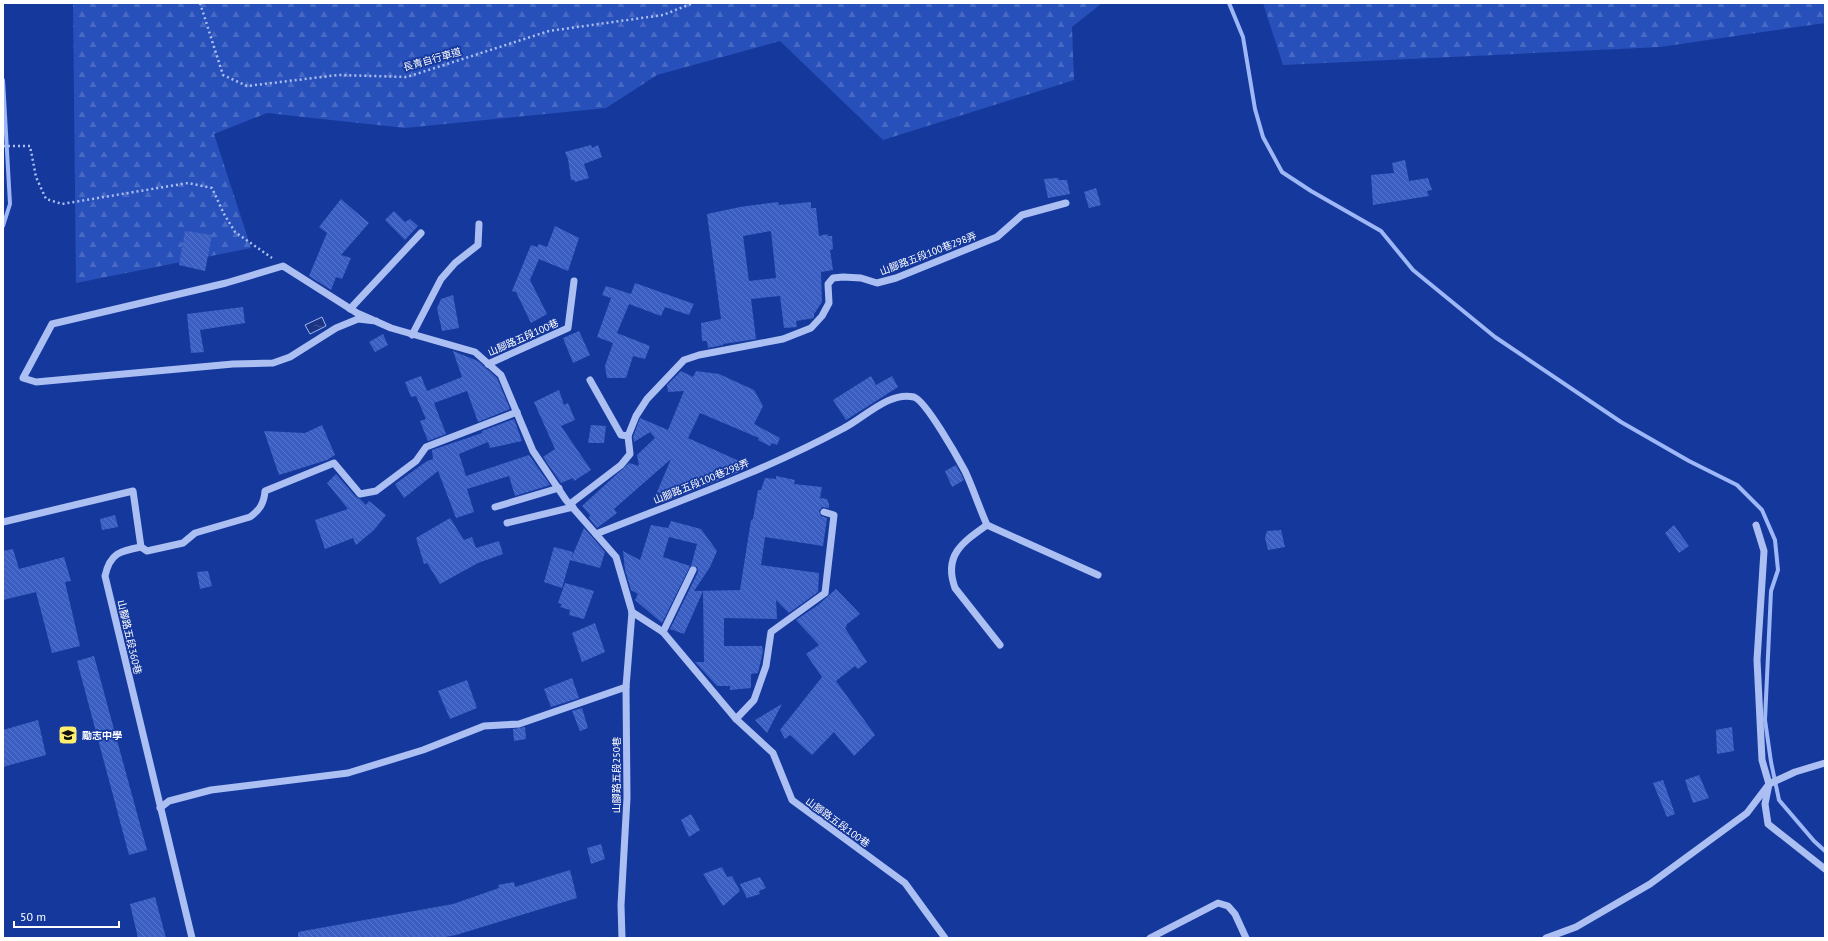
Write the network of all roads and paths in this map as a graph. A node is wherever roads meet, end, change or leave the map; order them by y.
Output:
1 (200, 3) edge
2 (693, 3) edge
3 (3, 146) edge
4 (1066, 202) dead end
5 (479, 224) dead end
6 (421, 233) dead end
7 (283, 266) junction
8 (574, 281) dead end
9 (350, 309) junction
10 (376, 322) junction
11 (412, 335) junction
12 (488, 364) junction
13 (590, 380) dead end
14 (516, 412) junction
15 (628, 436) junction
16 (558, 488) junction
17 (571, 506) junction
18 (495, 507) dead end
19 (824, 512) dead end
20 (3, 522) edge
21 (507, 523) dead end
22 (987, 525) junction
23 (1756, 525) dead end
24 (596, 534) junction
25 (141, 547) junction
26 (693, 570) dead end
27 (1098, 575) dead end
28 (632, 612) junction
29 (663, 632) junction
30 (1000, 645) dead end
31 (626, 687) junction
32 (736, 719) junction
33 (1825, 763) edge
34 (1769, 784) junction
35 (160, 808) junction
36 (1825, 869) edge
37 (192, 938) edge
38 (622, 938) edge
39 (945, 938) edge
40 (1150, 938) edge
41 (1246, 938) edge
42 (1546, 938) edge

1 - 2 path, 長青自行車道
3 - 7 path
4 - 15 lane, 山腳路五段100巷298弄
5 - 11 lane
6 - 9 lane
7 - 9 lane
7 - 10 lane
8 - 12 lane, 山腳路五段100巷
9 - 10 lane
10 - 11 lane
11 - 12 lane
12 - 14 lane
13 - 15 lane
14 - 16 lane
14 - 25 lane, 山腳路五段360巷
15 - 17 lane, 山腳路五段100巷298弄
16 - 17 lane
16 - 18 lane
17 - 21 lane
17 - 24 lane
19 - 32 lane
20 - 25 lane
22 - 24 lane, 山腳路五段100巷298弄
22 - 27 lane
22 - 30 lane
23 - 34 lane
24 - 28 lane
25 - 35 lane, 山腳路五段360巷
26 - 29 lane
28 - 29 lane, 山腳路五段100巷
28 - 31 lane, 山腳路五段250巷
29 - 32 lane, 山腳路五段100巷
31 - 35 lane
31 - 38 lane, 山腳路五段250巷
32 - 39 lane, 山腳路五段100巷
33 - 34 lane
34 - 36 lane
34 - 42 lane
35 - 37 lane, 山腳路五段360巷
40 - 41 lane

